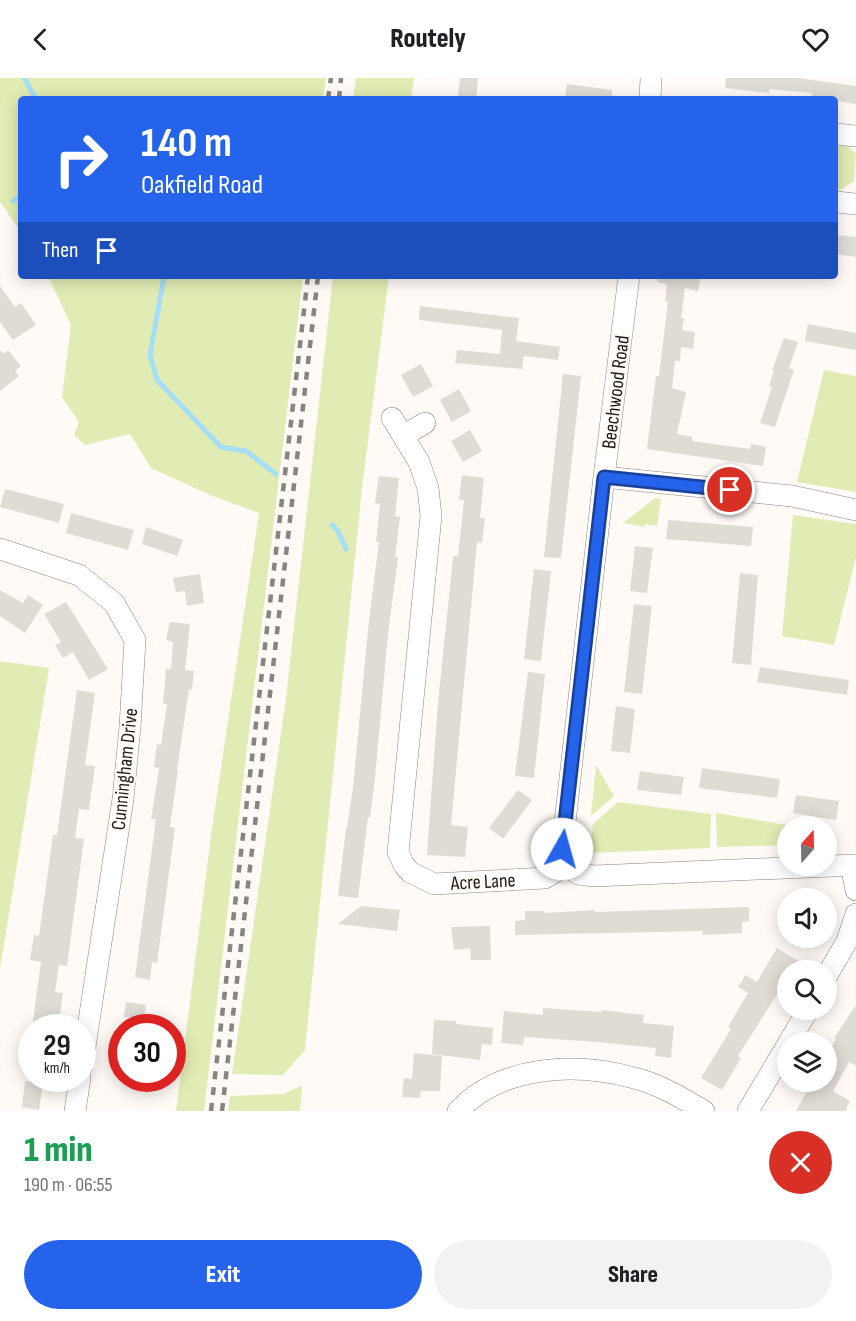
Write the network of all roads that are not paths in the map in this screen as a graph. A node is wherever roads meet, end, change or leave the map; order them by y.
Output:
1 (651, 78) edge
2 (650, 96) edge
3 (838, 134) edge
4 (856, 136) edge
5 (838, 202) edge
6 (856, 204) edge
7 (629, 279) edge
8 (425, 423) dead end
9 (604, 477) junction
10 (856, 510) edge
11 (0, 549) edge
12 (567, 865) junction
13 (854, 865) edge
14 (856, 890) edge
15 (856, 914) edge
16 (836, 960) edge
17 (90, 1014) edge
18 (777, 1062) edge
19 (78, 1092) edge
20 (464, 1105) edge
21 (75, 1111) edge
22 (704, 1111) edge
23 (748, 1111) edge

1 - 2 street
3 - 4 street
5 - 6 street
7 - 9 street, Beechwood Road
8 - 12 street, Acre Lane
9 - 10 street
9 - 12 street, Beechwood Road
11 - 17 street, Cunningham Drive
12 - 13 street
13 - 14 street
15 - 16 street
18 - 23 street
19 - 21 street
20 - 22 street

